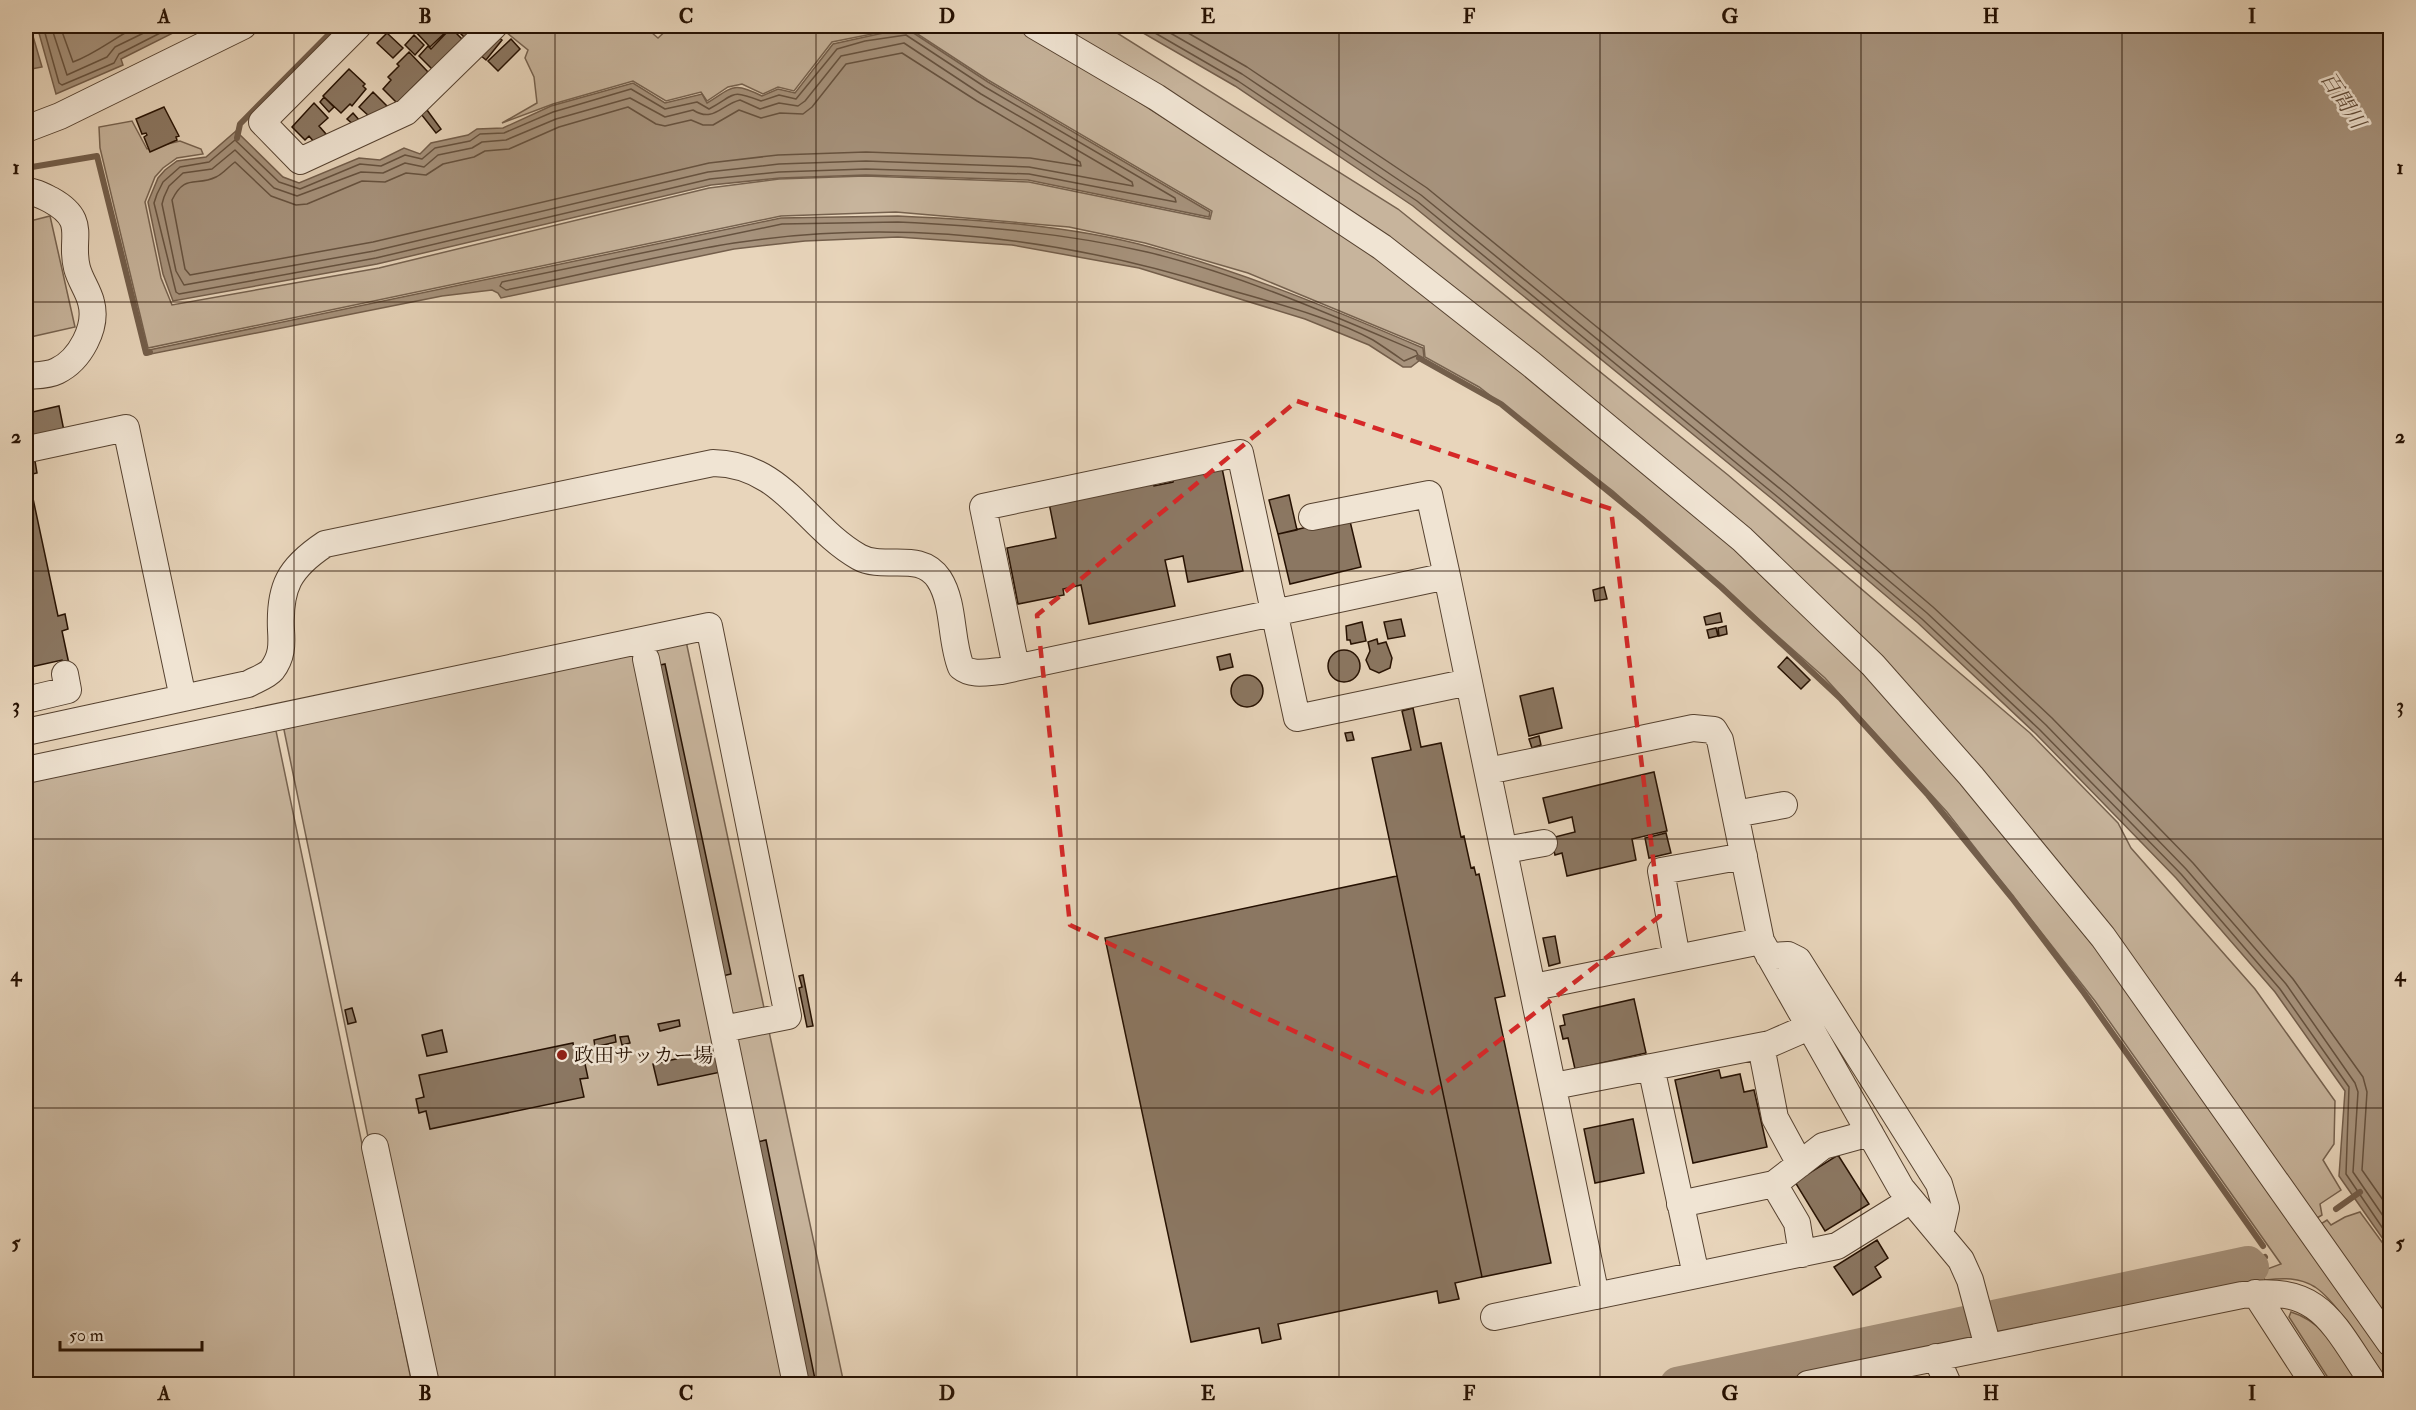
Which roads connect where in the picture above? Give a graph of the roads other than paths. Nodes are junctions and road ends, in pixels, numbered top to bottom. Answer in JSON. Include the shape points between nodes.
{"nodes":[{"id":1,"x":243,"y":26,"type":"edge"},
{"id":2,"x":358,"y":26,"type":"edge"},
{"id":3,"x":494,"y":26,"type":"edge"},
{"id":4,"x":1035,"y":26,"type":"edge"},
{"id":5,"x":26,"y":129,"type":"edge"},
{"id":6,"x":26,"y":192,"type":"edge"},
{"id":7,"x":26,"y":376,"type":"edge"},
{"id":8,"x":26,"y":446,"type":"edge"},
{"id":9,"x":1312,"y":518,"type":"dead end"},
{"id":10,"x":1447,"y":576,"type":"junction"},
{"id":11,"x":1274,"y":612,"type":"junction"},
{"id":12,"x":646,"y":659,"type":"dead end"},
{"id":13,"x":1016,"y":667,"type":"junction"},
{"id":14,"x":65,"y":674,"type":"dead end"},
{"id":15,"x":1469,"y":682,"type":"junction"},
{"id":16,"x":183,"y":698,"type":"junction"},
{"id":17,"x":26,"y":700,"type":"edge"},
{"id":18,"x":26,"y":732,"type":"edge"},
{"id":19,"x":26,"y":770,"type":"edge"},
{"id":20,"x":1488,"y":771,"type":"junction"},
{"id":21,"x":1784,"y":805,"type":"dead end"},
{"id":22,"x":1735,"y":814,"type":"junction"},
{"id":23,"x":1544,"y":843,"type":"dead end"},
{"id":24,"x":1505,"y":850,"type":"junction"},
{"id":25,"x":1744,"y":856,"type":"junction"},
{"id":26,"x":1765,"y":948,"type":"junction"},
{"id":27,"x":1677,"y":958,"type":"junction"},
{"id":28,"x":1534,"y":987,"type":"junction"},
{"id":29,"x":1809,"y":1027,"type":"junction"},
{"id":30,"x":723,"y":1029,"type":"junction"},
{"id":31,"x":1761,"y":1046,"type":"junction"},
{"id":32,"x":1651,"y":1067,"type":"junction"},
{"id":33,"x":1554,"y":1086,"type":"junction"},
{"id":34,"x":1870,"y":1133,"type":"junction"},
{"id":35,"x":375,"y":1147,"type":"dead end"},
{"id":36,"x":1800,"y":1164,"type":"junction"},
{"id":37,"x":1774,"y":1184,"type":"junction"},
{"id":38,"x":1911,"y":1200,"type":"junction"},
{"id":39,"x":1680,"y":1204,"type":"junction"},
{"id":40,"x":1940,"y":1234,"type":"junction"},
{"id":41,"x":1802,"y":1254,"type":"junction"},
{"id":42,"x":1696,"y":1275,"type":"junction"},
{"id":43,"x":2255,"y":1293,"type":"junction"},
{"id":44,"x":1596,"y":1296,"type":"junction"},
{"id":45,"x":1494,"y":1317,"type":"dead end"},
{"id":46,"x":1984,"y":1330,"type":"junction"},
{"id":47,"x":2391,"y":1343,"type":"edge"},
{"id":48,"x":1936,"y":1357,"type":"junction"},
{"id":49,"x":426,"y":1384,"type":"edge"},
{"id":50,"x":796,"y":1384,"type":"edge"},
{"id":51,"x":1808,"y":1384,"type":"edge"},
{"id":52,"x":1948,"y":1384,"type":"edge"},
{"id":53,"x":2314,"y":1384,"type":"edge"},
{"id":54,"x":2374,"y":1384,"type":"edge"}],
"edges":[{"from":1,"to":5,"type":"street"},
{"from":2,"to":3,"type":"street","via":[[262,122],[300,161],[406,112]]},
{"from":4,"to":47,"type":"street","via":[[1156,97],[1382,247],[1742,539],[1874,665],[2103,937]]},
{"from":6,"to":7,"type":"street","via":[[62,206],[71,215],[64,225],[77,249],[76,262],[92,302],[88,335],[70,363],[57,372]]},
{"from":8,"to":16,"type":"street","via":[[33,448],[126,428]]},
{"from":9,"to":10,"type":"street","via":[[1429,494]]},
{"from":10,"to":11,"type":"street"},
{"from":10,"to":15,"type":"street"},
{"from":11,"to":13,"type":"street"},
{"from":11,"to":13,"type":"street","via":[[1240,453],[983,507]]},
{"from":11,"to":15,"type":"street","via":[[1297,718]]},
{"from":12,"to":30,"type":"street"},
{"from":13,"to":16,"type":"street","via":[[976,673],[961,667],[945,591],[938,577],[925,567],[909,561],[877,563],[862,559],[770,480],[732,464],[713,463],[325,544],[305,557],[287,578],[282,598],[282,652],[271,672],[248,684]]},
{"from":14,"to":17,"type":"street","via":[[68,690]]},
{"from":15,"to":20,"type":"street"},
{"from":16,"to":18,"type":"street"},
{"from":19,"to":30,"type":"street","via":[[709,626],[788,1016]]},
{"from":20,"to":22,"type":"street","via":[[1704,728],[1714,730],[1720,740]]},
{"from":20,"to":24,"type":"street"},
{"from":21,"to":22,"type":"street"},
{"from":22,"to":25,"type":"street"},
{"from":23,"to":24,"type":"street"},
{"from":24,"to":28,"type":"street"},
{"from":25,"to":26,"type":"street"},
{"from":25,"to":27,"type":"street","via":[[1661,871]]},
{"from":26,"to":27,"type":"street"},
{"from":26,"to":29,"type":"street"},
{"from":26,"to":40,"type":"street","via":[[1798,960],[1939,1184],[1946,1208]]},
{"from":27,"to":28,"type":"street"},
{"from":28,"to":33,"type":"street"},
{"from":29,"to":31,"type":"street"},
{"from":29,"to":34,"type":"street"},
{"from":30,"to":50,"type":"street"},
{"from":31,"to":32,"type":"street"},
{"from":31,"to":36,"type":"street","via":[[1775,1118]]},
{"from":32,"to":33,"type":"street"},
{"from":32,"to":39,"type":"street"},
{"from":33,"to":44,"type":"street"},
{"from":34,"to":36,"type":"street","via":[[1823,1146]]},
{"from":34,"to":38,"type":"street"},
{"from":35,"to":49,"type":"street"},
{"from":36,"to":37,"type":"street"},
{"from":37,"to":39,"type":"street"},
{"from":37,"to":41,"type":"street","via":[[1797,1222]]},
{"from":38,"to":40,"type":"street"},
{"from":38,"to":41,"type":"street","via":[[1837,1246]]},
{"from":39,"to":42,"type":"street"},
{"from":40,"to":46,"type":"street","via":[[1961,1260]]},
{"from":41,"to":42,"type":"street"},
{"from":42,"to":44,"type":"street"},
{"from":43,"to":46,"type":"street"},
{"from":43,"to":53,"type":"street"},
{"from":43,"to":54,"type":"street","via":[[2293,1295],[2310,1301],[2324,1313]]},
{"from":44,"to":45,"type":"street"},
{"from":46,"to":48,"type":"street"},
{"from":48,"to":51,"type":"street"},
{"from":48,"to":52,"type":"street"}]}
